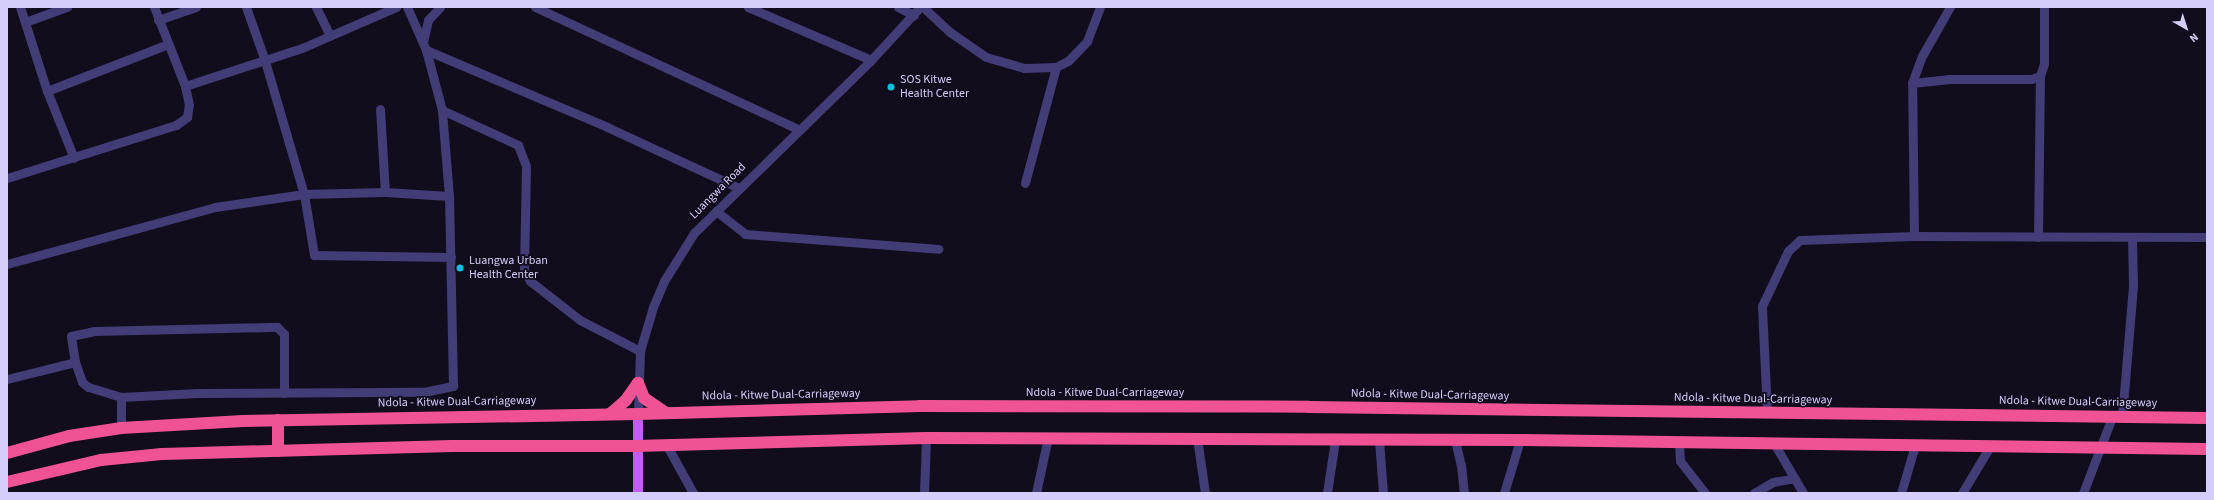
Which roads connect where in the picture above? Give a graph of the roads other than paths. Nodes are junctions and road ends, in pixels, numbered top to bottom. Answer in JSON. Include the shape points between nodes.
{"nodes":[{"id":1,"x":20,"y":7,"type":"edge"},
{"id":2,"x":67,"y":7,"type":"edge"},
{"id":3,"x":154,"y":7,"type":"edge"},
{"id":4,"x":196,"y":7,"type":"edge"},
{"id":5,"x":246,"y":7,"type":"edge"},
{"id":6,"x":316,"y":7,"type":"edge"},
{"id":7,"x":396,"y":7,"type":"edge"},
{"id":8,"x":407,"y":7,"type":"edge"},
{"id":9,"x":440,"y":7,"type":"edge"},
{"id":10,"x":748,"y":7,"type":"edge"},
{"id":11,"x":898,"y":7,"type":"edge"},
{"id":12,"x":921,"y":7,"type":"edge"},
{"id":13,"x":1100,"y":7,"type":"edge"},
{"id":14,"x":1950,"y":7,"type":"edge"},
{"id":15,"x":2044,"y":7,"type":"edge"},
{"id":16,"x":541,"y":8,"type":"edge"},
{"id":17,"x":914,"y":15,"type":"junction"},
{"id":18,"x":158,"y":20,"type":"junction"},
{"id":19,"x":25,"y":22,"type":"junction"},
{"id":20,"x":330,"y":36,"type":"junction"},
{"id":21,"x":168,"y":44,"type":"junction"},
{"id":22,"x":425,"y":46,"type":"junction"},
{"id":23,"x":871,"y":60,"type":"junction"},
{"id":24,"x":265,"y":61,"type":"junction"},
{"id":25,"x":1056,"y":67,"type":"junction"},
{"id":26,"x":2040,"y":76,"type":"junction"},
{"id":27,"x":1912,"y":83,"type":"junction"},
{"id":28,"x":185,"y":86,"type":"junction"},
{"id":29,"x":47,"y":91,"type":"junction"},
{"id":30,"x":380,"y":109,"type":"dead end"},
{"id":31,"x":442,"y":110,"type":"junction"},
{"id":32,"x":798,"y":129,"type":"junction"},
{"id":33,"x":74,"y":158,"type":"junction"},
{"id":34,"x":7,"y":178,"type":"edge"},
{"id":35,"x":1025,"y":183,"type":"dead end"},
{"id":36,"x":739,"y":188,"type":"junction"},
{"id":37,"x":385,"y":192,"type":"junction"},
{"id":38,"x":304,"y":194,"type":"junction"},
{"id":39,"x":449,"y":196,"type":"junction"},
{"id":40,"x":716,"y":211,"type":"junction"},
{"id":41,"x":1914,"y":236,"type":"junction"},
{"id":42,"x":2038,"y":237,"type":"junction"},
{"id":43,"x":2207,"y":237,"type":"edge"},
{"id":44,"x":2132,"y":238,"type":"junction"},
{"id":45,"x":938,"y":249,"type":"dead end"},
{"id":46,"x":451,"y":257,"type":"junction"},
{"id":47,"x":7,"y":264,"type":"edge"},
{"id":48,"x":640,"y":351,"type":"junction"},
{"id":49,"x":75,"y":362,"type":"junction"},
{"id":50,"x":7,"y":379,"type":"edge"},
{"id":51,"x":638,"y":383,"type":"junction"},
{"id":52,"x":284,"y":393,"type":"junction"},
{"id":53,"x":121,"y":397,"type":"junction"},
{"id":54,"x":665,"y":412,"type":"junction"},
{"id":55,"x":1767,"y":413,"type":"junction"},
{"id":56,"x":610,"y":414,"type":"junction"},
{"id":57,"x":638,"y":414,"type":"junction"},
{"id":58,"x":2117,"y":417,"type":"junction"},
{"id":59,"x":2207,"y":418,"type":"edge"},
{"id":60,"x":278,"y":420,"type":"junction"},
{"id":61,"x":121,"y":428,"type":"junction"},
{"id":62,"x":1048,"y":437,"type":"junction"},
{"id":63,"x":926,"y":438,"type":"junction"},
{"id":64,"x":1197,"y":438,"type":"junction"},
{"id":65,"x":1335,"y":440,"type":"junction"},
{"id":66,"x":1379,"y":440,"type":"junction"},
{"id":67,"x":1455,"y":440,"type":"junction"},
{"id":68,"x":1520,"y":440,"type":"junction"},
{"id":69,"x":1679,"y":443,"type":"junction"},
{"id":70,"x":666,"y":444,"type":"junction"},
{"id":71,"x":1775,"y":445,"type":"junction"},
{"id":72,"x":1915,"y":445,"type":"junction"},
{"id":73,"x":636,"y":446,"type":"junction"},
{"id":74,"x":1989,"y":448,"type":"junction"},
{"id":75,"x":2102,"y":449,"type":"junction"},
{"id":76,"x":2207,"y":449,"type":"edge"},
{"id":77,"x":278,"y":451,"type":"junction"},
{"id":78,"x":7,"y":453,"type":"edge"},
{"id":79,"x":1795,"y":478,"type":"junction"},
{"id":80,"x":7,"y":482,"type":"edge"},
{"id":81,"x":638,"y":493,"type":"edge"},
{"id":82,"x":693,"y":493,"type":"edge"},
{"id":83,"x":924,"y":493,"type":"edge"},
{"id":84,"x":1036,"y":493,"type":"edge"},
{"id":85,"x":1205,"y":493,"type":"edge"},
{"id":86,"x":1327,"y":493,"type":"edge"},
{"id":87,"x":1384,"y":493,"type":"edge"},
{"id":88,"x":1464,"y":493,"type":"edge"},
{"id":89,"x":1504,"y":493,"type":"edge"},
{"id":90,"x":1705,"y":493,"type":"edge"},
{"id":91,"x":1754,"y":493,"type":"edge"},
{"id":92,"x":1803,"y":493,"type":"edge"},
{"id":93,"x":1901,"y":493,"type":"edge"},
{"id":94,"x":1962,"y":493,"type":"edge"},
{"id":95,"x":2083,"y":493,"type":"edge"}],
"edges":[{"from":1,"to":19,"type":"street"},
{"from":2,"to":19,"type":"street"},
{"from":3,"to":18,"type":"street"},
{"from":4,"to":18,"type":"street"},
{"from":5,"to":24,"type":"street"},
{"from":6,"to":20,"type":"street"},
{"from":7,"to":20,"type":"street"},
{"from":8,"to":22,"type":"street"},
{"from":9,"to":22,"type":"street","via":[[428,20]]},
{"from":10,"to":23,"type":"street"},
{"from":11,"to":17,"type":"street"},
{"from":12,"to":17,"type":"street","name":"Luangwa Road"},
{"from":12,"to":25,"type":"street","via":[[950,32],[986,57],[1024,68]]},
{"from":13,"to":25,"type":"street","via":[[1087,41],[1068,61]]},
{"from":14,"to":27,"type":"street","via":[[1922,56]]},
{"from":15,"to":26,"type":"street","via":[[2044,64]]},
{"from":16,"to":32,"type":"street","via":[[559,20]]},
{"from":17,"to":23,"type":"street","name":"Luangwa Road"},
{"from":18,"to":21,"type":"street"},
{"from":19,"to":29,"type":"street"},
{"from":20,"to":24,"type":"street"},
{"from":21,"to":28,"type":"street"},
{"from":21,"to":29,"type":"street"},
{"from":22,"to":31,"type":"street"},
{"from":22,"to":36,"type":"street"},
{"from":23,"to":32,"type":"street","name":"Luangwa Road"},
{"from":24,"to":28,"type":"street"},
{"from":24,"to":38,"type":"street"},
{"from":25,"to":35,"type":"street"},
{"from":26,"to":27,"type":"street","via":[[2031,79],[1948,79]]},
{"from":26,"to":42,"type":"street"},
{"from":27,"to":41,"type":"street"},
{"from":28,"to":33,"type":"street","via":[[189,105],[187,117],[176,125]]},
{"from":29,"to":33,"type":"street"},
{"from":30,"to":37,"type":"street"},
{"from":31,"to":39,"type":"street"},
{"from":31,"to":48,"type":"street","via":[[518,145],[526,166],[524,270],[530,281],[580,320]]},
{"from":32,"to":36,"type":"street","name":"Luangwa Road"},
{"from":33,"to":34,"type":"street"},
{"from":36,"to":40,"type":"street","name":"Luangwa Road"},
{"from":37,"to":38,"type":"street"},
{"from":37,"to":39,"type":"street"},
{"from":38,"to":46,"type":"street","via":[[314,255]]},
{"from":38,"to":47,"type":"street","via":[[206,210]]},
{"from":39,"to":46,"type":"street"},
{"from":40,"to":45,"type":"street","via":[[745,234]]},
{"from":40,"to":48,"type":"street","name":"Luangwa Road","via":[[694,233],[658,293]]},
{"from":41,"to":42,"type":"street"},
{"from":41,"to":55,"type":"street","via":[[1800,240],[1788,251],[1762,306]]},
{"from":42,"to":44,"type":"street"},
{"from":43,"to":44,"type":"street"},
{"from":44,"to":58,"type":"street","via":[[2133,286]]},
{"from":46,"to":52,"type":"street","via":[[453,386],[424,392]]},
{"from":48,"to":51,"type":"street","name":"Luangwa Road"},
{"from":49,"to":50,"type":"street"},
{"from":49,"to":52,"type":"street","via":[[70,340],[74,334],[277,327],[284,334]]},
{"from":49,"to":53,"type":"street","via":[[85,385]]},
{"from":51,"to":54,"type":"highway","via":[[644,398]]},
{"from":51,"to":56,"type":"highway","via":[[626,400]]},
{"from":51,"to":57,"type":"street","name":"Luangwa Road"},
{"from":52,"to":53,"type":"street"},
{"from":53,"to":61,"type":"street"},
{"from":54,"to":55,"type":"highway","name":"Ndola - Kitwe Dual-Carriageway","via":[[928,406],[1310,407]]},
{"from":54,"to":57,"type":"highway","name":"Ndola - Kitwe Dual-Carriageway"},
{"from":55,"to":58,"type":"highway","name":"Ndola - Kitwe Dual-Carriageway"},
{"from":56,"to":57,"type":"highway","name":"Ndola - Kitwe Dual-Carriageway"},
{"from":56,"to":60,"type":"highway","name":"Ndola - Kitwe Dual-Carriageway"},
{"from":57,"to":73,"type":"main road","name":"Luangwa Road"},
{"from":58,"to":59,"type":"highway","name":"Ndola - Kitwe Dual-Carriageway"},
{"from":58,"to":75,"type":"street"},
{"from":60,"to":61,"type":"highway","name":"Ndola - Kitwe Dual-Carriageway"},
{"from":60,"to":77,"type":"highway"},
{"from":61,"to":78,"type":"highway","name":"Ndola - Kitwe Dual-Carriageway","via":[[69,436]]},
{"from":62,"to":63,"type":"highway"},
{"from":62,"to":64,"type":"highway"},
{"from":62,"to":84,"type":"street"},
{"from":63,"to":70,"type":"highway"},
{"from":63,"to":83,"type":"street"},
{"from":64,"to":65,"type":"highway"},
{"from":64,"to":85,"type":"street"},
{"from":65,"to":66,"type":"highway"},
{"from":65,"to":86,"type":"street"},
{"from":66,"to":67,"type":"highway"},
{"from":66,"to":87,"type":"street"},
{"from":67,"to":68,"type":"highway"},
{"from":67,"to":88,"type":"street","via":[[1462,469]]},
{"from":68,"to":69,"type":"highway"},
{"from":68,"to":89,"type":"street"},
{"from":69,"to":71,"type":"highway"},
{"from":69,"to":90,"type":"street","via":[[1680,461]]},
{"from":70,"to":73,"type":"highway"},
{"from":70,"to":82,"type":"street"},
{"from":71,"to":72,"type":"highway"},
{"from":71,"to":79,"type":"street"},
{"from":72,"to":74,"type":"highway"},
{"from":72,"to":93,"type":"street"},
{"from":73,"to":77,"type":"highway","via":[[452,446]]},
{"from":73,"to":81,"type":"main road","name":"Luangwa Road"},
{"from":74,"to":75,"type":"highway"},
{"from":74,"to":94,"type":"street"},
{"from":75,"to":76,"type":"highway"},
{"from":75,"to":95,"type":"street"},
{"from":77,"to":80,"type":"highway","via":[[162,454],[101,460]]},
{"from":79,"to":91,"type":"street","via":[[1773,482]]},
{"from":79,"to":92,"type":"street"}]}
